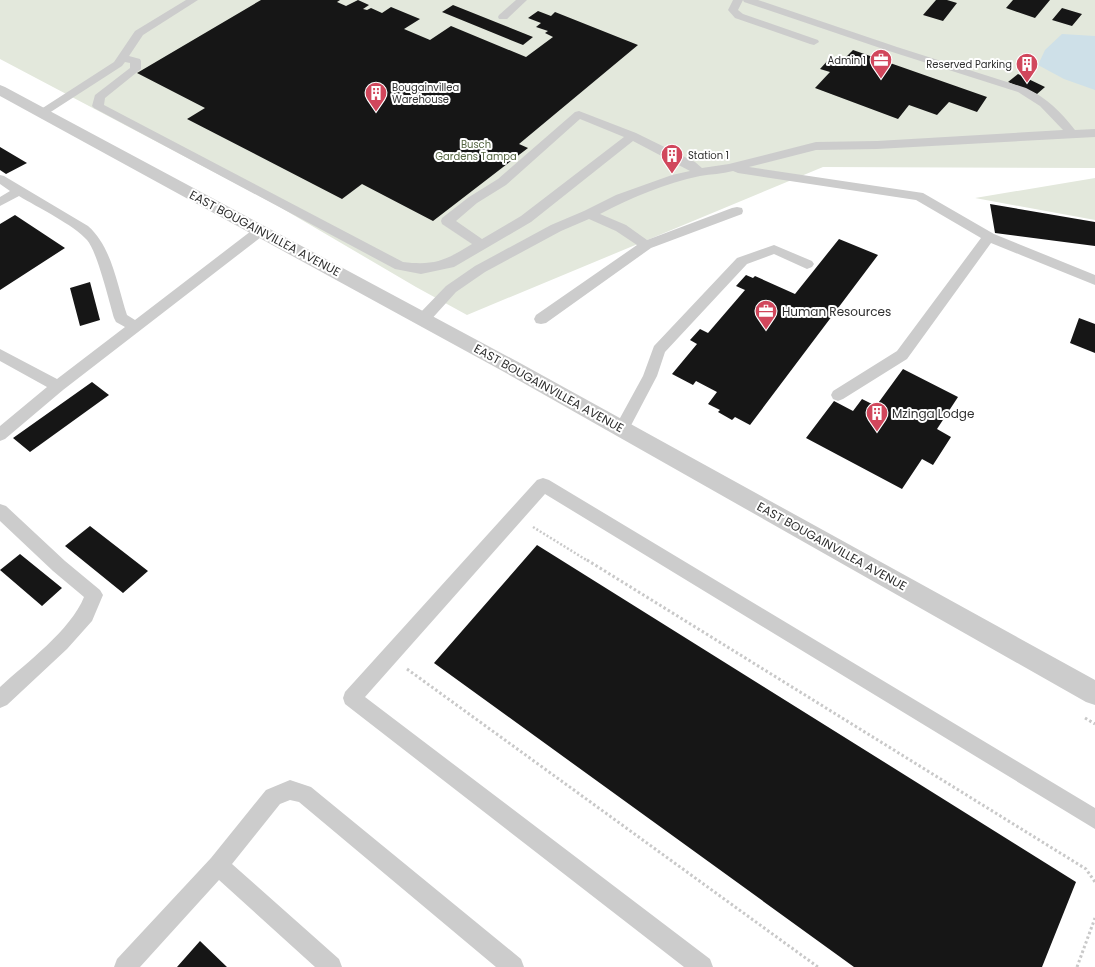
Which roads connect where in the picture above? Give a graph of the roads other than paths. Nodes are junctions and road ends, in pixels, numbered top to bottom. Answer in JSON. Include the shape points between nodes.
{"nodes":[{"id":1,"x":193,"y":0,"type":"edge"},
{"id":2,"x":522,"y":0,"type":"edge"},
{"id":3,"x":738,"y":0,"type":"edge"},
{"id":4,"x":748,"y":0,"type":"edge"},
{"id":5,"x":503,"y":17,"type":"dead end"},
{"id":6,"x":814,"y":42,"type":"dead end"},
{"id":7,"x":122,"y":58,"type":"junction"},
{"id":8,"x":0,"y":90,"type":"edge"},
{"id":9,"x":42,"y":113,"type":"junction"},
{"id":10,"x":1095,"y":133,"type":"edge"},
{"id":11,"x":1071,"y":134,"type":"junction"},
{"id":12,"x":632,"y":136,"type":"junction"},
{"id":13,"x":729,"y":168,"type":"junction"},
{"id":14,"x":700,"y":172,"type":"junction"},
{"id":15,"x":0,"y":179,"type":"edge"},
{"id":16,"x":19,"y":191,"type":"junction"},
{"id":17,"x":0,"y":202,"type":"edge"},
{"id":18,"x":737,"y":211,"type":"dead end"},
{"id":19,"x":589,"y":214,"type":"junction"},
{"id":20,"x":260,"y":230,"type":"junction"},
{"id":21,"x":989,"y":236,"type":"junction"},
{"id":22,"x":481,"y":244,"type":"junction"},
{"id":23,"x":646,"y":245,"type":"junction"},
{"id":24,"x":807,"y":264,"type":"dead end"},
{"id":25,"x":1095,"y":280,"type":"edge"},
{"id":26,"x":423,"y":319,"type":"junction"},
{"id":27,"x":541,"y":319,"type":"dead end"},
{"id":28,"x":136,"y":327,"type":"junction"},
{"id":29,"x":0,"y":354,"type":"edge"},
{"id":30,"x":58,"y":386,"type":"junction"},
{"id":31,"x":838,"y":395,"type":"dead end"},
{"id":32,"x":622,"y":429,"type":"junction"},
{"id":33,"x":0,"y":435,"type":"edge"},
{"id":34,"x":0,"y":511,"type":"edge"},
{"id":35,"x":1095,"y":693,"type":"edge"},
{"id":36,"x":0,"y":698,"type":"edge"},
{"id":37,"x":1095,"y":819,"type":"edge"},
{"id":38,"x":218,"y":865,"type":"junction"},
{"id":39,"x":125,"y":967,"type":"edge"},
{"id":40,"x":331,"y":967,"type":"edge"},
{"id":41,"x":513,"y":967,"type":"edge"},
{"id":42,"x":702,"y":967,"type":"edge"}],
"edges":[{"from":1,"to":7,"type":"lane","via":[[139,33]]},
{"from":2,"to":5,"type":"lane"},
{"from":3,"to":6,"type":"lane","via":[[733,10],[739,16]]},
{"from":4,"to":11,"type":"lane","via":[[1022,90],[1040,99]]},
{"from":7,"to":9,"type":"lane","via":[[118,64]]},
{"from":7,"to":22,"type":"lane","via":[[136,61],[135,69],[99,97],[98,106],[400,266],[421,269],[449,264]]},
{"from":8,"to":9,"type":"street","name":"EAST BOUGAINVILLEA AVENUE"},
{"from":9,"to":20,"type":"street","name":"EAST BOUGAINVILLEA AVENUE"},
{"from":10,"to":11,"type":"lane"},
{"from":11,"to":13,"type":"lane","via":[[816,146]]},
{"from":12,"to":14,"type":"lane"},
{"from":12,"to":22,"type":"lane","via":[[526,219]]},
{"from":12,"to":22,"type":"lane","via":[[579,114],[502,182],[473,200],[447,221]]},
{"from":13,"to":14,"type":"lane"},
{"from":13,"to":21,"type":"lane","via":[[919,196]]},
{"from":14,"to":19,"type":"lane","via":[[620,198]]},
{"from":15,"to":16,"type":"lane"},
{"from":16,"to":17,"type":"lane"},
{"from":16,"to":28,"type":"lane","via":[[83,229],[93,238],[121,318]]},
{"from":18,"to":23,"type":"lane"},
{"from":19,"to":23,"type":"lane","via":[[621,228]]},
{"from":19,"to":26,"type":"lane","via":[[556,228],[480,270],[451,289]]},
{"from":20,"to":26,"type":"street","name":"EAST BOUGAINVILLEA AVENUE"},
{"from":20,"to":28,"type":"lane"},
{"from":21,"to":25,"type":"lane"},
{"from":21,"to":31,"type":"lane","via":[[902,355]]},
{"from":23,"to":27,"type":"lane"},
{"from":24,"to":32,"type":"lane","via":[[774,249],[742,261],[659,350],[650,376]]},
{"from":26,"to":32,"type":"street","name":"EAST BOUGAINVILLEA AVENUE"},
{"from":28,"to":30,"type":"lane"},
{"from":29,"to":30,"type":"lane"},
{"from":30,"to":33,"type":"lane"},
{"from":32,"to":35,"type":"street","name":"EAST BOUGAINVILLEA AVENUE"},
{"from":34,"to":36,"type":"lane","via":[[59,566],[94,594],[86,615],[61,643]]},
{"from":37,"to":42,"type":"lane","via":[[543,485],[352,698]]},
{"from":38,"to":39,"type":"lane"},
{"from":38,"to":40,"type":"lane"},
{"from":38,"to":41,"type":"lane","via":[[273,797],[290,790],[304,794]]}]}
